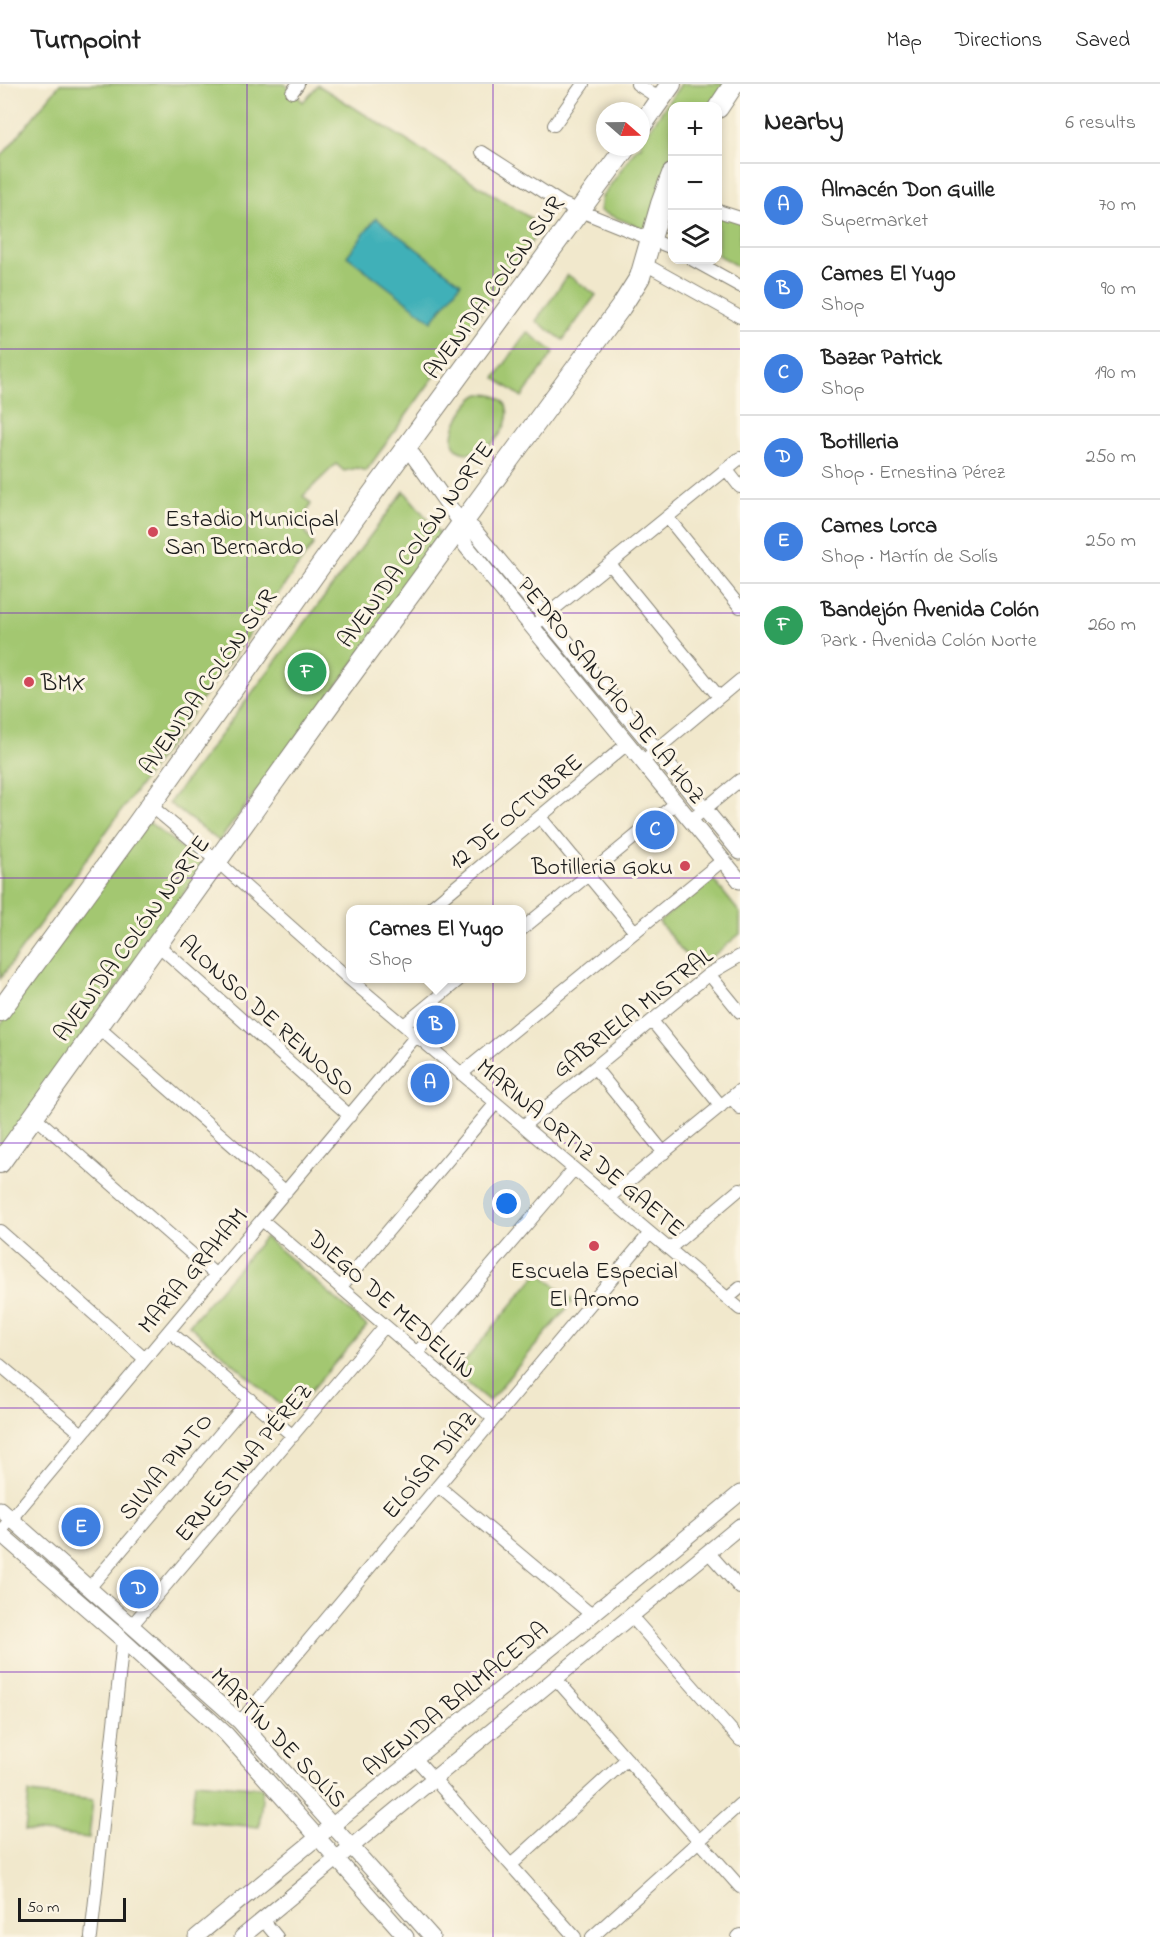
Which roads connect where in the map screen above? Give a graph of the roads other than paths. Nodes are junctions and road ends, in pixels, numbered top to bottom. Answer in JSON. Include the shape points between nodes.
{"nodes":[{"id":1,"x":583,"y":84,"type":"edge"},
{"id":2,"x":637,"y":84,"type":"edge"},
{"id":3,"x":734,"y":84,"type":"edge"},
{"id":4,"x":666,"y":92,"type":"edge"},
{"id":5,"x":721,"y":102,"type":"edge"},
{"id":6,"x":650,"y":114,"type":"edge"},
{"id":7,"x":554,"y":125,"type":"dead end"},
{"id":8,"x":482,"y":152,"type":"dead end"},
{"id":9,"x":619,"y":156,"type":"edge"},
{"id":10,"x":668,"y":185,"type":"edge"},
{"id":11,"x":579,"y":212,"type":"junction"},
{"id":12,"x":722,"y":213,"type":"edge"},
{"id":13,"x":740,"y":218,"type":"edge"},
{"id":14,"x":651,"y":239,"type":"junction"},
{"id":15,"x":668,"y":246,"type":"edge"},
{"id":16,"x":645,"y":264,"type":"junction"},
{"id":17,"x":700,"y":264,"type":"edge"},
{"id":18,"x":740,"y":286,"type":"edge"},
{"id":19,"x":740,"y":317,"type":"edge"},
{"id":20,"x":407,"y":447,"type":"junction"},
{"id":21,"x":740,"y":458,"type":"edge"},
{"id":22,"x":726,"y":470,"type":"junction"},
{"id":23,"x":740,"y":487,"type":"edge"},
{"id":24,"x":668,"y":517,"type":"junction"},
{"id":25,"x":461,"y":523,"type":"junction"},
{"id":26,"x":610,"y":564,"type":"junction"},
{"id":27,"x":740,"y":608,"type":"edge"},
{"id":28,"x":545,"y":616,"type":"junction"},
{"id":29,"x":531,"y":628,"type":"junction"},
{"id":30,"x":740,"y":680,"type":"edge"},
{"id":31,"x":719,"y":698,"type":"junction"},
{"id":32,"x":627,"y":744,"type":"junction"},
{"id":33,"x":656,"y":750,"type":"junction"},
{"id":34,"x":642,"y":762,"type":"junction"},
{"id":35,"x":740,"y":780,"type":"edge"},
{"id":36,"x":676,"y":803,"type":"junction"},
{"id":37,"x":150,"y":805,"type":"junction"},
{"id":38,"x":705,"y":809,"type":"junction"},
{"id":39,"x":540,"y":817,"type":"junction"},
{"id":40,"x":690,"y":821,"type":"junction"},
{"id":41,"x":740,"y":852,"type":"edge"},
{"id":42,"x":723,"y":860,"type":"junction"},
{"id":43,"x":218,"y":862,"type":"junction"},
{"id":44,"x":588,"y":875,"type":"junction"},
{"id":45,"x":740,"y":881,"type":"edge"},
{"id":46,"x":433,"y":905,"type":"edge"},
{"id":47,"x":526,"y":926,"type":"edge"},
{"id":48,"x":635,"y":932,"type":"junction"},
{"id":49,"x":158,"y":945,"type":"junction"},
{"id":50,"x":740,"y":956,"type":"edge"},
{"id":51,"x":346,"y":973,"type":"edge"},
{"id":52,"x":709,"y":974,"type":"junction"},
{"id":53,"x":357,"y":983,"type":"edge"},
{"id":54,"x":455,"y":983,"type":"edge"},
{"id":55,"x":0,"y":1011,"type":"edge"},
{"id":56,"x":740,"y":1012,"type":"edge"},
{"id":57,"x":652,"y":1021,"type":"junction"},
{"id":58,"x":404,"y":1025,"type":"junction"},
{"id":59,"x":98,"y":1027,"type":"junction"},
{"id":60,"x":416,"y":1036,"type":"junction"},
{"id":61,"x":595,"y":1068,"type":"junction"},
{"id":62,"x":461,"y":1074,"type":"junction"},
{"id":63,"x":736,"y":1093,"type":"edge"},
{"id":64,"x":496,"y":1103,"type":"junction"},
{"id":65,"x":721,"y":1106,"type":"junction"},
{"id":66,"x":740,"y":1108,"type":"edge"},
{"id":67,"x":34,"y":1116,"type":"junction"},
{"id":68,"x":350,"y":1116,"type":"junction"},
{"id":69,"x":523,"y":1126,"type":"junction"},
{"id":70,"x":664,"y":1153,"type":"junction"},
{"id":71,"x":0,"y":1163,"type":"edge"},
{"id":72,"x":574,"y":1169,"type":"junction"},
{"id":73,"x":740,"y":1189,"type":"edge"},
{"id":74,"x":286,"y":1192,"type":"junction"},
{"id":75,"x":608,"y":1198,"type":"junction"},
{"id":76,"x":262,"y":1220,"type":"junction"},
{"id":77,"x":0,"y":1230,"type":"edge"},
{"id":78,"x":650,"y":1233,"type":"junction"},
{"id":79,"x":669,"y":1249,"type":"junction"},
{"id":80,"x":216,"y":1275,"type":"junction"},
{"id":81,"x":340,"y":1288,"type":"junction"},
{"id":82,"x":740,"y":1288,"type":"edge"},
{"id":83,"x":728,"y":1299,"type":"junction"},
{"id":84,"x":740,"y":1309,"type":"edge"},
{"id":85,"x":385,"y":1326,"type":"junction"},
{"id":86,"x":169,"y":1331,"type":"junction"},
{"id":87,"x":417,"y":1353,"type":"junction"},
{"id":88,"x":145,"y":1359,"type":"junction"},
{"id":89,"x":0,"y":1365,"type":"edge"},
{"id":90,"x":250,"y":1399,"type":"junction"},
{"id":91,"x":494,"y":1419,"type":"junction"},
{"id":92,"x":82,"y":1434,"type":"junction"},
{"id":93,"x":293,"y":1436,"type":"junction"},
{"id":94,"x":438,"y":1486,"type":"junction"},
{"id":95,"x":740,"y":1493,"type":"edge"},
{"id":96,"x":5,"y":1514,"type":"edge"},
{"id":97,"x":740,"y":1526,"type":"edge"},
{"id":98,"x":0,"y":1532,"type":"edge"},
{"id":99,"x":708,"y":1552,"type":"junction"},
{"id":100,"x":90,"y":1587,"type":"junction"},
{"id":101,"x":740,"y":1588,"type":"edge"},
{"id":102,"x":593,"y":1616,"type":"junction"},
{"id":103,"x":631,"y":1616,"type":"junction"},
{"id":104,"x":132,"y":1625,"type":"junction"},
{"id":105,"x":123,"y":1640,"type":"junction"},
{"id":106,"x":555,"y":1678,"type":"junction"},
{"id":107,"x":240,"y":1722,"type":"junction"},
{"id":108,"x":740,"y":1740,"type":"edge"},
{"id":109,"x":416,"y":1759,"type":"junction"},
{"id":110,"x":627,"y":1759,"type":"junction"},
{"id":111,"x":434,"y":1778,"type":"junction"},
{"id":112,"x":740,"y":1804,"type":"edge"},
{"id":113,"x":331,"y":1825,"type":"junction"},
{"id":114,"x":318,"y":1836,"type":"junction"},
{"id":115,"x":699,"y":1841,"type":"junction"},
{"id":116,"x":351,"y":1847,"type":"junction"},
{"id":117,"x":337,"y":1859,"type":"junction"},
{"id":118,"x":511,"y":1865,"type":"junction"},
{"id":119,"x":740,"y":1887,"type":"edge"},
{"id":120,"x":262,"y":1920,"type":"junction"},
{"id":121,"x":91,"y":1937,"type":"edge"},
{"id":122,"x":196,"y":1937,"type":"edge"},
{"id":123,"x":242,"y":1937,"type":"edge"},
{"id":124,"x":278,"y":1937,"type":"edge"},
{"id":125,"x":406,"y":1937,"type":"edge"},
{"id":126,"x":432,"y":1937,"type":"edge"},
{"id":127,"x":575,"y":1937,"type":"edge"},
{"id":128,"x":592,"y":1937,"type":"edge"}],
"edges":[{"from":1,"to":7,"type":"street"},
{"from":2,"to":4,"type":"street"},
{"from":3,"to":5,"type":"main road"},
{"from":4,"to":6,"type":"main road"},
{"from":8,"to":11,"type":"street"},
{"from":9,"to":11,"type":"main road","name":"AVENIDA COLÓN SUR"},
{"from":10,"to":14,"type":"main road","name":"AVENIDA COLÓN NORTE"},
{"from":11,"to":14,"type":"street"},
{"from":11,"to":20,"type":"main road","name":"AVENIDA COLÓN SUR"},
{"from":12,"to":13,"type":"street"},
{"from":14,"to":15,"type":"street"},
{"from":14,"to":16,"type":"main road","name":"AVENIDA COLÓN NORTE"},
{"from":16,"to":19,"type":"street"},
{"from":16,"to":25,"type":"main road","name":"AVENIDA COLÓN NORTE","via":[[621,307]]},
{"from":17,"to":18,"type":"street"},
{"from":20,"to":25,"type":"street","name":"PEDRO SANCHO DE LA HOZ"},
{"from":20,"to":37,"type":"main road","name":"AVENIDA COLÓN SUR"},
{"from":21,"to":22,"type":"street"},
{"from":22,"to":23,"type":"street"},
{"from":22,"to":24,"type":"street"},
{"from":24,"to":26,"type":"street"},
{"from":24,"to":27,"type":"street"},
{"from":25,"to":28,"type":"street","name":"PEDRO SANCHO DE LA HOZ","via":[[473,529]]},
{"from":25,"to":29,"type":"street","name":"PEDRO SANCHO DE LA HOZ","via":[[466,546]]},
{"from":25,"to":43,"type":"main road","name":"AVENIDA COLÓN NORTE"},
{"from":26,"to":28,"type":"street"},
{"from":26,"to":31,"type":"street"},
{"from":28,"to":29,"type":"street"},
{"from":28,"to":33,"type":"street","name":"PEDRO SANCHO DE LA HOZ"},
{"from":29,"to":32,"type":"street","name":"PEDRO SANCHO DE LA HOZ"},
{"from":30,"to":31,"type":"street"},
{"from":31,"to":33,"type":"street"},
{"from":32,"to":34,"type":"street","name":"PEDRO SANCHO DE LA HOZ"},
{"from":32,"to":39,"type":"street","name":"12 DE OCTUBRE"},
{"from":33,"to":34,"type":"street"},
{"from":33,"to":38,"type":"street","name":"PEDRO SANCHO DE LA HOZ"},
{"from":34,"to":36,"type":"street","name":"PEDRO SANCHO DE LA HOZ"},
{"from":35,"to":38,"type":"street"},
{"from":36,"to":40,"type":"street","name":"PEDRO SANCHO DE LA HOZ"},
{"from":36,"to":44,"type":"street"},
{"from":37,"to":43,"type":"street","name":"MARINA ORTIZ DE GAETE"},
{"from":37,"to":55,"type":"main road","name":"AVENIDA COLÓN SUR"},
{"from":38,"to":40,"type":"street"},
{"from":38,"to":41,"type":"street","name":"PEDRO SANCHO DE LA HOZ"},
{"from":39,"to":44,"type":"street"},
{"from":39,"to":46,"type":"street","name":"12 DE OCTUBRE"},
{"from":40,"to":42,"type":"street","name":"PEDRO SANCHO DE LA HOZ"},
{"from":42,"to":45,"type":"street","name":"PEDRO SANCHO DE LA HOZ"},
{"from":42,"to":48,"type":"street"},
{"from":43,"to":49,"type":"main road","name":"AVENIDA COLÓN NORTE"},
{"from":43,"to":51,"type":"street","name":"MARINA ORTIZ DE GAETE"},
{"from":44,"to":47,"type":"street"},
{"from":44,"to":48,"type":"street"},
{"from":48,"to":62,"type":"street"},
{"from":49,"to":59,"type":"main road","name":"AVENIDA COLÓN NORTE"},
{"from":49,"to":68,"type":"street","name":"ALONSO DE REINOSO"},
{"from":50,"to":52,"type":"street","name":"GABRIELA MISTRAL"},
{"from":52,"to":56,"type":"street"},
{"from":52,"to":57,"type":"street","name":"GABRIELA MISTRAL"},
{"from":53,"to":58,"type":"street","name":"MARINA ORTIZ DE GAETE"},
{"from":54,"to":58,"type":"street"},
{"from":57,"to":61,"type":"street","name":"GABRIELA MISTRAL"},
{"from":57,"to":65,"type":"street"},
{"from":58,"to":60,"type":"street","name":"MARINA ORTIZ DE GAETE"},
{"from":59,"to":67,"type":"main road","name":"AVENIDA COLÓN NORTE"},
{"from":59,"to":74,"type":"street"},
{"from":60,"to":62,"type":"street","name":"MARINA ORTIZ DE GAETE"},
{"from":60,"to":68,"type":"street","name":"MARÍA GRAHAM"},
{"from":61,"to":69,"type":"street","name":"GABRIELA MISTRAL"},
{"from":61,"to":70,"type":"street"},
{"from":62,"to":64,"type":"street","name":"MARINA ORTIZ DE GAETE"},
{"from":63,"to":65,"type":"street"},
{"from":63,"to":66,"type":"street"},
{"from":64,"to":69,"type":"street","name":"MARINA ORTIZ DE GAETE"},
{"from":64,"to":81,"type":"street"},
{"from":65,"to":70,"type":"street"},
{"from":67,"to":71,"type":"main road","name":"AVENIDA COLÓN NORTE"},
{"from":67,"to":80,"type":"street"},
{"from":68,"to":74,"type":"street","name":"MARÍA GRAHAM"},
{"from":69,"to":72,"type":"street","name":"MARINA ORTIZ DE GAETE"},
{"from":70,"to":75,"type":"street"},
{"from":72,"to":75,"type":"street","name":"MARINA ORTIZ DE GAETE"},
{"from":72,"to":87,"type":"street"},
{"from":73,"to":79,"type":"street"},
{"from":74,"to":76,"type":"street","name":"MARÍA GRAHAM"},
{"from":75,"to":78,"type":"street","name":"MARINA ORTIZ DE GAETE"},
{"from":76,"to":80,"type":"street","name":"MARÍA GRAHAM"},
{"from":76,"to":81,"type":"street","name":"DIEGO DE MEDELLÍN"},
{"from":77,"to":88,"type":"street"},
{"from":78,"to":79,"type":"street","name":"MARINA ORTIZ DE GAETE"},
{"from":78,"to":91,"type":"street","name":"ELOÍSA DÍAZ"},
{"from":79,"to":83,"type":"street","name":"MARINA ORTIZ DE GAETE"},
{"from":80,"to":86,"type":"street","name":"MARÍA GRAHAM"},
{"from":81,"to":85,"type":"street","name":"DIEGO DE MEDELLÍN"},
{"from":82,"to":83,"type":"street"},
{"from":83,"to":84,"type":"street","name":"MARINA ORTIZ DE GAETE"},
{"from":85,"to":87,"type":"street","name":"DIEGO DE MEDELLÍN"},
{"from":85,"to":93,"type":"street","name":"ERNESTINA PÉREZ"},
{"from":86,"to":88,"type":"street","name":"MARÍA GRAHAM"},
{"from":86,"to":90,"type":"street"},
{"from":87,"to":91,"type":"street","name":"DIEGO DE MEDELLÍN"},
{"from":88,"to":92,"type":"street","name":"MARÍA GRAHAM"},
{"from":89,"to":92,"type":"street"},
{"from":90,"to":93,"type":"street"},
{"from":90,"to":100,"type":"street","name":"SILVIA PINTO"},
{"from":91,"to":94,"type":"street","name":"ELOÍSA DÍAZ"},
{"from":92,"to":96,"type":"street","name":"MARÍA GRAHAM"},
{"from":93,"to":104,"type":"street","name":"ERNESTINA PÉREZ"},
{"from":94,"to":102,"type":"street"},
{"from":94,"to":107,"type":"street","name":"ELOÍSA DÍAZ"},
{"from":95,"to":102,"type":"street","name":"AVENIDA BALMACEDA"},
{"from":96,"to":98,"type":"street","name":"MARÍA GRAHAM"},
{"from":96,"to":100,"type":"street","name":"MARTÍN DE SOLÍS"},
{"from":97,"to":99,"type":"street","name":"AVENIDA BALMACEDA"},
{"from":98,"to":105,"type":"street","name":"MARTÍN DE SOLÍS"},
{"from":99,"to":101,"type":"street"},
{"from":99,"to":103,"type":"street","name":"AVENIDA BALMACEDA"},
{"from":100,"to":104,"type":"street","name":"MARTÍN DE SOLÍS"},
{"from":102,"to":109,"type":"street","name":"AVENIDA BALMACEDA"},
{"from":103,"to":106,"type":"street","name":"AVENIDA BALMACEDA"},
{"from":103,"to":108,"type":"street"},
{"from":104,"to":107,"type":"street","name":"MARTÍN DE SOLÍS"},
{"from":105,"to":114,"type":"street","name":"MARTÍN DE SOLÍS","via":[[226,1734]]},
{"from":105,"to":121,"type":"street"},
{"from":106,"to":110,"type":"street"},
{"from":106,"to":111,"type":"street","name":"AVENIDA BALMACEDA"},
{"from":107,"to":113,"type":"street","name":"MARTÍN DE SOLÍS"},
{"from":109,"to":111,"type":"street"},
{"from":109,"to":113,"type":"street","name":"AVENIDA BALMACEDA"},
{"from":110,"to":115,"type":"street"},
{"from":110,"to":118,"type":"street"},
{"from":111,"to":116,"type":"street","name":"AVENIDA BALMACEDA"},
{"from":111,"to":118,"type":"street"},
{"from":112,"to":115,"type":"street"},
{"from":113,"to":114,"type":"street","name":"AVENIDA BALMACEDA"},
{"from":113,"to":116,"type":"street","name":"MARTÍN DE SOLÍS"},
{"from":114,"to":117,"type":"street","name":"MARTÍN DE SOLÍS"},
{"from":114,"to":122,"type":"street","name":"AVENIDA BALMACEDA"},
{"from":115,"to":119,"type":"street"},
{"from":115,"to":128,"type":"street"},
{"from":116,"to":117,"type":"street","name":"AVENIDA BALMACEDA"},
{"from":116,"to":126,"type":"street","name":"MARTÍN DE SOLÍS"},
{"from":117,"to":120,"type":"street","name":"AVENIDA BALMACEDA"},
{"from":117,"to":125,"type":"street","name":"MARTÍN DE SOLÍS"},
{"from":118,"to":127,"type":"street"},
{"from":120,"to":123,"type":"street","name":"AVENIDA BALMACEDA"},
{"from":120,"to":124,"type":"street"}]}
